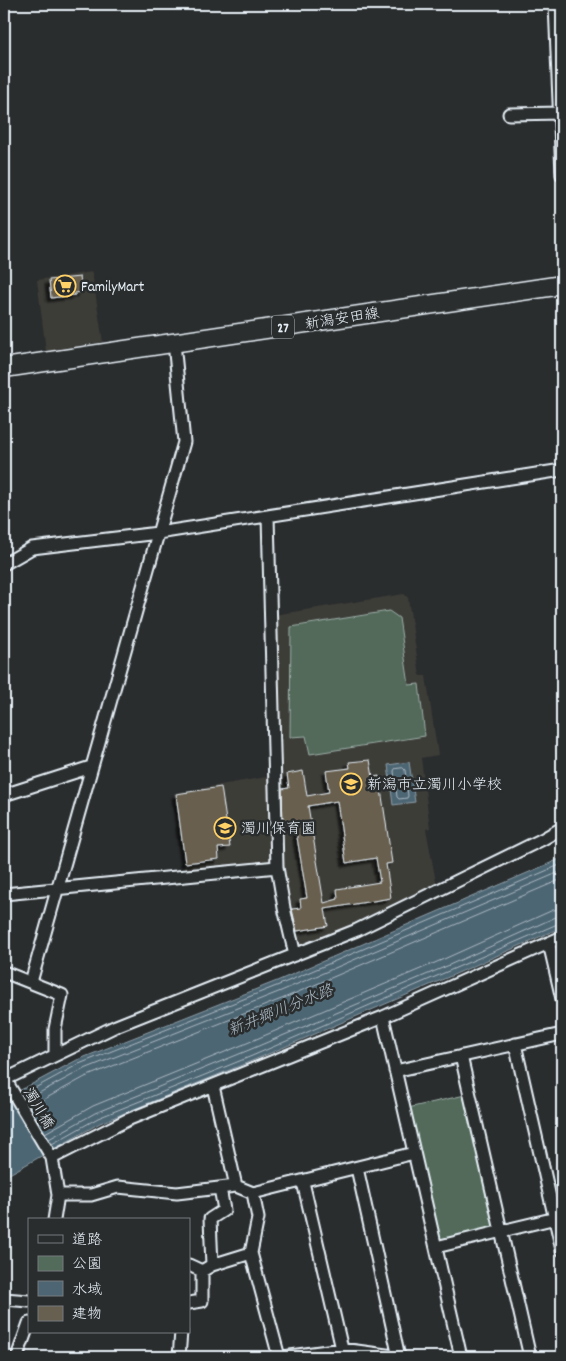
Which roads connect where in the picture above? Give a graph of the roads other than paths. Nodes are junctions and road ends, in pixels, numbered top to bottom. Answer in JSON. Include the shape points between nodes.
{"nodes":[{"id":1,"x":555,"y":4,"type":"edge"},
{"id":2,"x":509,"y":114,"type":"dead end"},
{"id":3,"x":561,"y":114,"type":"edge"},
{"id":4,"x":562,"y":175,"type":"edge"},
{"id":5,"x":562,"y":285,"type":"edge"},
{"id":6,"x":174,"y":343,"type":"junction"},
{"id":7,"x":4,"y":368,"type":"edge"},
{"id":8,"x":562,"y":470,"type":"edge"},
{"id":9,"x":268,"y":516,"type":"junction"},
{"id":10,"x":158,"y":533,"type":"junction"},
{"id":11,"x":4,"y":564,"type":"edge"},
{"id":12,"x":91,"y":767,"type":"junction"},
{"id":13,"x":4,"y":795,"type":"edge"},
{"id":14,"x":562,"y":828,"type":"edge"},
{"id":15,"x":277,"y":867,"type":"junction"},
{"id":16,"x":56,"y":888,"type":"junction"},
{"id":17,"x":4,"y":894,"type":"edge"},
{"id":18,"x":562,"y":937,"type":"edge"},
{"id":19,"x":549,"y":943,"type":"junction"},
{"id":20,"x":295,"y":955,"type":"junction"},
{"id":21,"x":4,"y":972,"type":"edge"},
{"id":22,"x":31,"y":982,"type":"junction"},
{"id":23,"x":562,"y":999,"type":"edge"},
{"id":24,"x":382,"y":1017,"type":"junction"},
{"id":25,"x":562,"y":1034,"type":"edge"},
{"id":26,"x":515,"y":1044,"type":"junction"},
{"id":27,"x":55,"y":1054,"type":"junction"},
{"id":28,"x":461,"y":1056,"type":"junction"},
{"id":29,"x":395,"y":1071,"type":"junction"},
{"id":30,"x":4,"y":1080,"type":"edge"},
{"id":31,"x":213,"y":1086,"type":"junction"},
{"id":32,"x":414,"y":1153,"type":"junction"},
{"id":33,"x":50,"y":1155,"type":"junction"},
{"id":34,"x":356,"y":1168,"type":"junction"},
{"id":35,"x":303,"y":1182,"type":"junction"},
{"id":36,"x":236,"y":1186,"type":"junction"},
{"id":37,"x":220,"y":1188,"type":"junction"},
{"id":38,"x":253,"y":1193,"type":"junction"},
{"id":39,"x":58,"y":1195,"type":"junction"},
{"id":40,"x":54,"y":1218,"type":"edge"},
{"id":41,"x":559,"y":1218,"type":"edge"},
{"id":42,"x":500,"y":1232,"type":"junction"},
{"id":43,"x":436,"y":1247,"type":"junction"},
{"id":44,"x":562,"y":1250,"type":"edge"},
{"id":45,"x":251,"y":1253,"type":"junction"},
{"id":46,"x":190,"y":1265,"type":"edge"},
{"id":47,"x":207,"y":1268,"type":"junction"},
{"id":48,"x":4,"y":1299,"type":"edge"},
{"id":49,"x":28,"y":1301,"type":"edge"},
{"id":50,"x":190,"y":1303,"type":"edge"},
{"id":51,"x":28,"y":1326,"type":"edge"},
{"id":52,"x":181,"y":1334,"type":"edge"},
{"id":53,"x":342,"y":1349,"type":"junction"},
{"id":54,"x":17,"y":1357,"type":"edge"},
{"id":55,"x":179,"y":1357,"type":"edge"},
{"id":56,"x":279,"y":1357,"type":"edge"},
{"id":57,"x":283,"y":1357,"type":"edge"},
{"id":58,"x":400,"y":1357,"type":"edge"},
{"id":59,"x":461,"y":1357,"type":"edge"},
{"id":60,"x":530,"y":1357,"type":"edge"}],
"edges":[{"from":1,"to":3,"type":"street"},
{"from":2,"to":3,"type":"street"},
{"from":3,"to":4,"type":"street"},
{"from":5,"to":6,"type":"main road","name":"新潟安田線","number":"27"},
{"from":6,"to":7,"type":"main road","name":"新潟安田線","number":"27"},
{"from":6,"to":10,"type":"street","via":[[184,442]]},
{"from":8,"to":9,"type":"street"},
{"from":9,"to":10,"type":"street"},
{"from":9,"to":15,"type":"street"},
{"from":10,"to":11,"type":"street","via":[[32,548]]},
{"from":10,"to":12,"type":"street"},
{"from":12,"to":13,"type":"street"},
{"from":12,"to":16,"type":"street"},
{"from":14,"to":20,"type":"street","via":[[357,930]]},
{"from":15,"to":16,"type":"street"},
{"from":15,"to":20,"type":"street"},
{"from":16,"to":17,"type":"street"},
{"from":16,"to":22,"type":"street"},
{"from":18,"to":19,"type":"street"},
{"from":19,"to":23,"type":"street"},
{"from":19,"to":24,"type":"street"},
{"from":20,"to":27,"type":"street","via":[[116,1026]]},
{"from":21,"to":22,"type":"street"},
{"from":22,"to":27,"type":"street","via":[[62,994],[55,1030]]},
{"from":24,"to":29,"type":"street"},
{"from":24,"to":31,"type":"street"},
{"from":25,"to":26,"type":"street"},
{"from":26,"to":28,"type":"street"},
{"from":26,"to":41,"type":"street"},
{"from":27,"to":30,"type":"street"},
{"from":28,"to":29,"type":"street"},
{"from":28,"to":42,"type":"street"},
{"from":29,"to":32,"type":"street"},
{"from":30,"to":33,"type":"street","name":"濁川橋"},
{"from":31,"to":33,"type":"street"},
{"from":31,"to":36,"type":"street"},
{"from":32,"to":34,"type":"street"},
{"from":32,"to":43,"type":"street"},
{"from":33,"to":39,"type":"street"},
{"from":34,"to":35,"type":"street"},
{"from":34,"to":58,"type":"street"},
{"from":35,"to":38,"type":"street"},
{"from":35,"to":53,"type":"street"},
{"from":36,"to":37,"type":"street"},
{"from":36,"to":38,"type":"street"},
{"from":37,"to":39,"type":"street","via":[[177,1193],[118,1187],[91,1195]]},
{"from":37,"to":47,"type":"street","via":[[224,1210],[210,1219]]},
{"from":38,"to":45,"type":"street","via":[[258,1218]]},
{"from":39,"to":40,"type":"street"},
{"from":41,"to":42,"type":"street"},
{"from":41,"to":44,"type":"street"},
{"from":42,"to":43,"type":"street"},
{"from":42,"to":60,"type":"street"},
{"from":43,"to":59,"type":"street"},
{"from":45,"to":47,"type":"street"},
{"from":45,"to":56,"type":"street"},
{"from":46,"to":47,"type":"street"},
{"from":47,"to":50,"type":"street","via":[[202,1301]]},
{"from":48,"to":49,"type":"street"},
{"from":51,"to":54,"type":"street"},
{"from":52,"to":55,"type":"street"},
{"from":53,"to":57,"type":"street"},
{"from":53,"to":58,"type":"street"}]}
